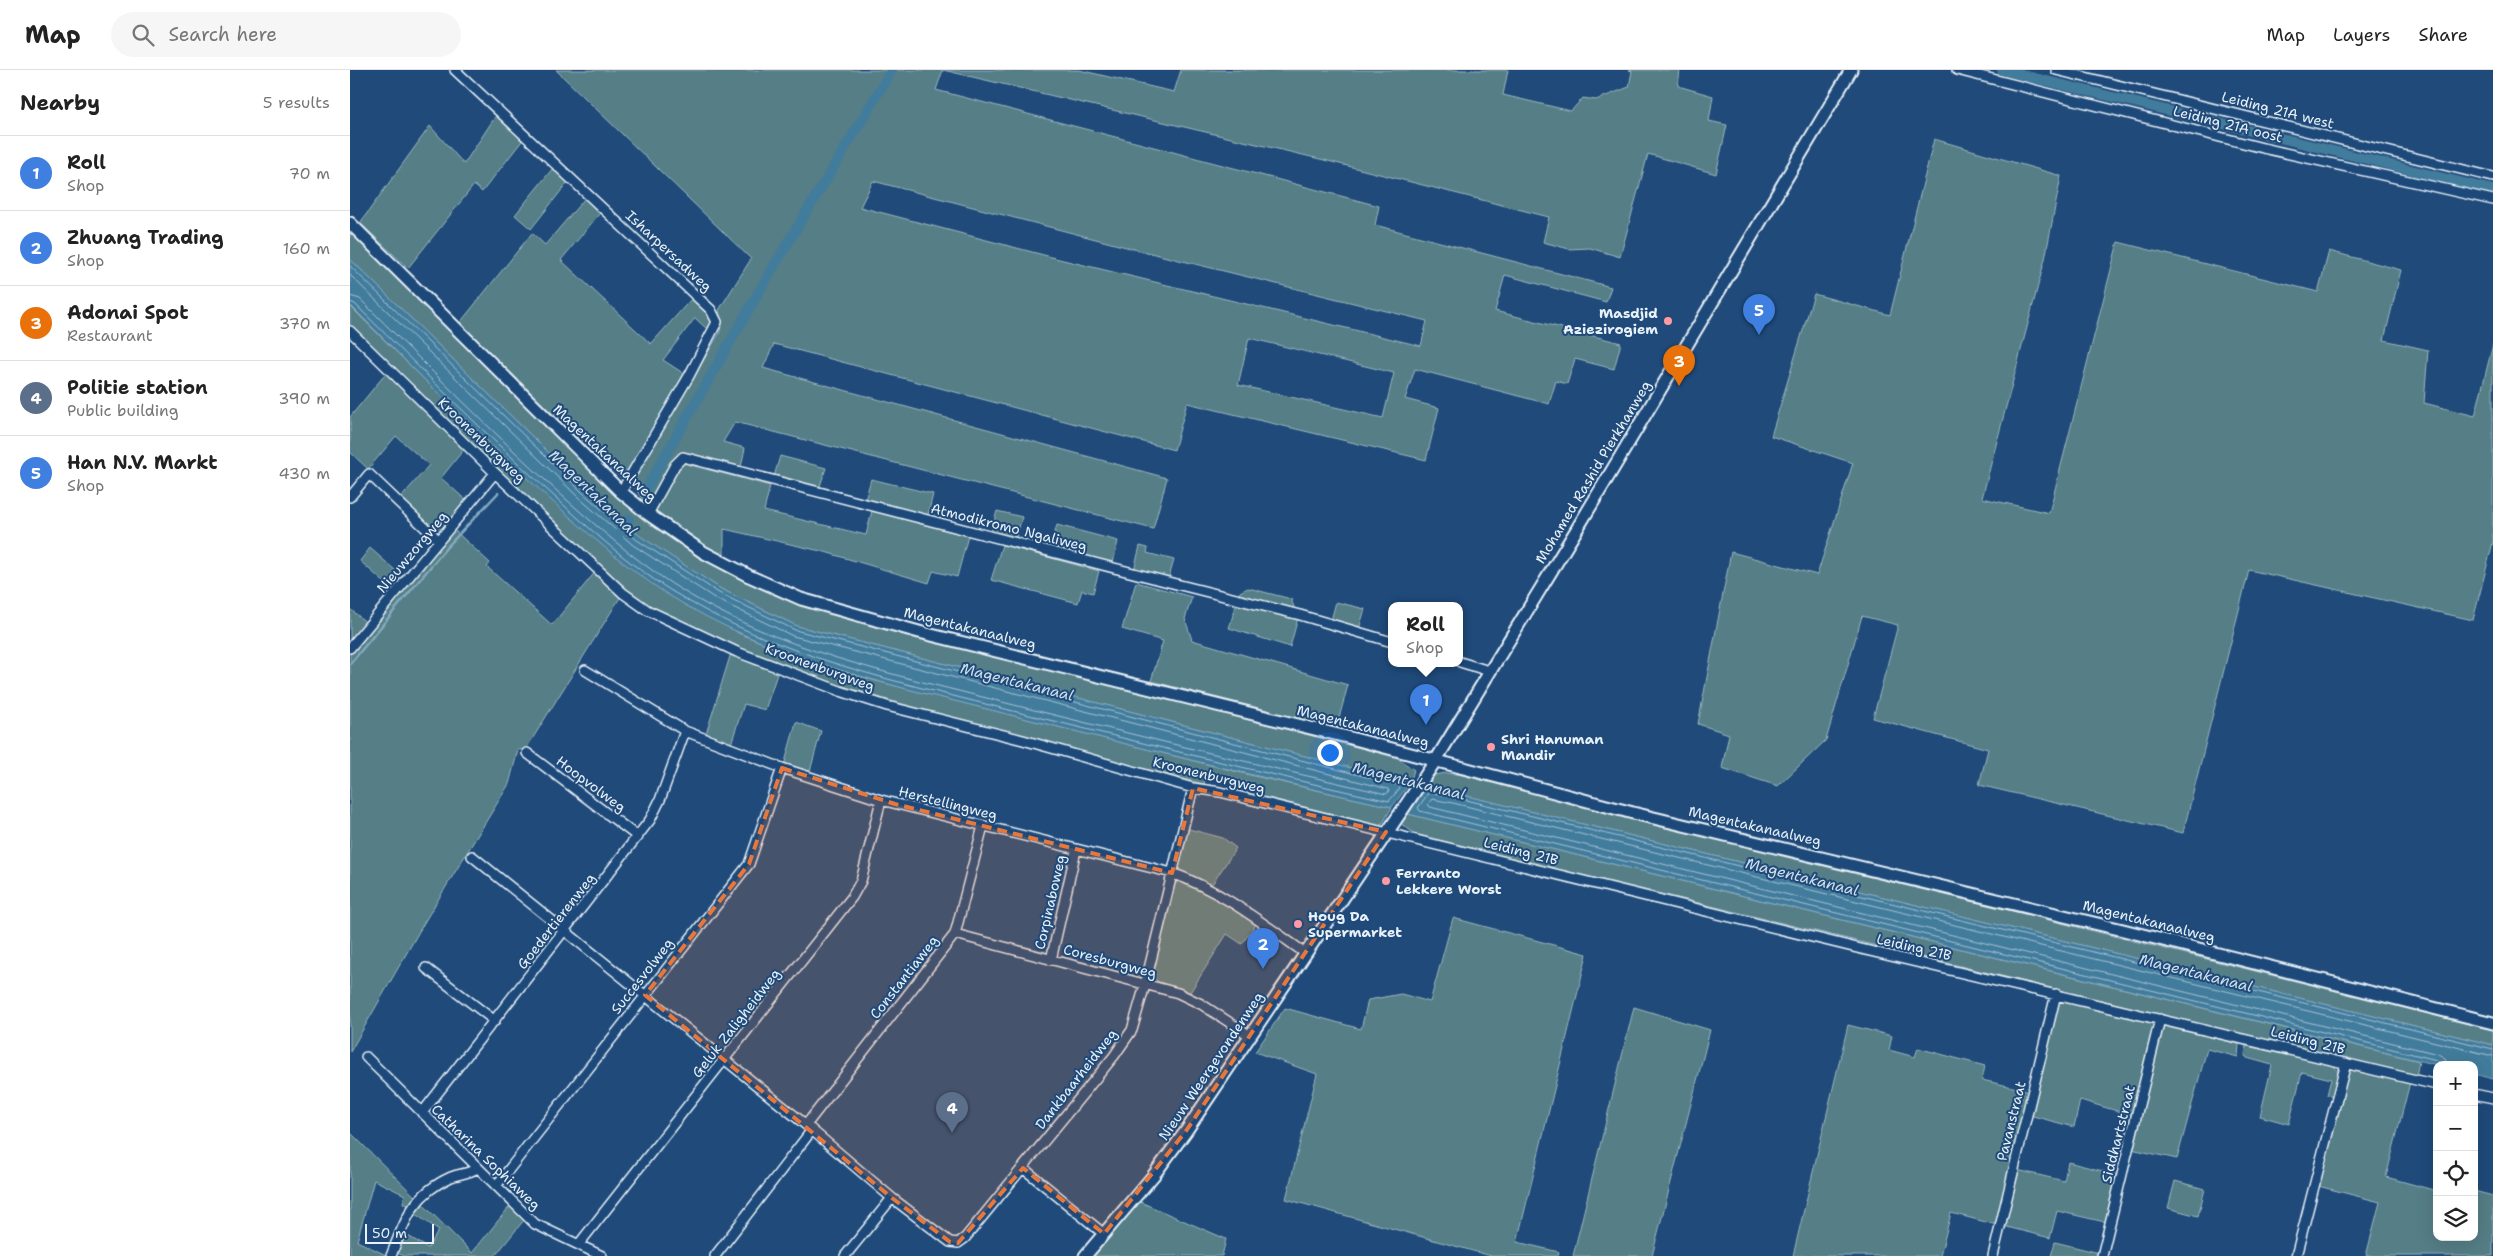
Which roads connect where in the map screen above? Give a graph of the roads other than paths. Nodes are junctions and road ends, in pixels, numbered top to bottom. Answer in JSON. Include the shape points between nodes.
{"nodes":[{"id":1,"x":455,"y":70,"type":"edge"},
{"id":2,"x":1851,"y":70,"type":"edge"},
{"id":3,"x":1958,"y":70,"type":"edge"},
{"id":4,"x":2056,"y":70,"type":"edge"},
{"id":5,"x":2493,"y":177,"type":"edge"},
{"id":6,"x":2493,"y":200,"type":"edge"},
{"id":7,"x":350,"y":223,"type":"edge"},
{"id":8,"x":350,"y":331,"type":"edge"},
{"id":9,"x":495,"y":473,"type":"junction"},
{"id":10,"x":621,"y":492,"type":"junction"},
{"id":11,"x":350,"y":497,"type":"edge"},
{"id":12,"x":648,"y":514,"type":"junction"},
{"id":13,"x":439,"y":541,"type":"junction"},
{"id":14,"x":1388,"y":641,"type":"edge"},
{"id":15,"x":350,"y":648,"type":"edge"},
{"id":16,"x":1463,"y":663,"type":"edge"},
{"id":17,"x":585,"y":670,"type":"dead end"},
{"id":18,"x":1489,"y":671,"type":"junction"},
{"id":19,"x":685,"y":731,"type":"junction"},
{"id":20,"x":527,"y":753,"type":"dead end"},
{"id":21,"x":1436,"y":760,"type":"junction"},
{"id":22,"x":782,"y":768,"type":"junction"},
{"id":23,"x":1193,"y":788,"type":"junction"},
{"id":24,"x":881,"y":800,"type":"junction"},
{"id":25,"x":983,"y":826,"type":"junction"},
{"id":26,"x":1386,"y":832,"type":"junction"},
{"id":27,"x":638,"y":837,"type":"junction"},
{"id":28,"x":1076,"y":850,"type":"junction"},
{"id":29,"x":472,"y":856,"type":"dead end"},
{"id":30,"x":1172,"y":873,"type":"junction"},
{"id":31,"x":565,"y":931,"type":"junction"},
{"id":32,"x":955,"y":934,"type":"junction"},
{"id":33,"x":1305,"y":953,"type":"junction"},
{"id":34,"x":1051,"y":960,"type":"junction"},
{"id":35,"x":426,"y":968,"type":"dead end"},
{"id":36,"x":1145,"y":985,"type":"junction"},
{"id":37,"x":2056,"y":994,"type":"junction"},
{"id":38,"x":645,"y":995,"type":"junction"},
{"id":39,"x":2160,"y":1019,"type":"junction"},
{"id":40,"x":495,"y":1021,"type":"junction"},
{"id":41,"x":2493,"y":1023,"type":"edge"},
{"id":42,"x":1249,"y":1036,"type":"junction"},
{"id":43,"x":366,"y":1057,"type":"dead end"},
{"id":44,"x":724,"y":1059,"type":"junction"},
{"id":45,"x":2346,"y":1063,"type":"junction"},
{"id":46,"x":2433,"y":1084,"type":"edge"},
{"id":47,"x":2478,"y":1095,"type":"edge"},
{"id":48,"x":2493,"y":1098,"type":"edge"},
{"id":49,"x":422,"y":1113,"type":"junction"},
{"id":50,"x":809,"y":1127,"type":"junction"},
{"id":51,"x":477,"y":1168,"type":"junction"},
{"id":52,"x":1023,"y":1168,"type":"junction"},
{"id":53,"x":496,"y":1186,"type":"junction"},
{"id":54,"x":892,"y":1198,"type":"junction"},
{"id":55,"x":1104,"y":1234,"type":"junction"},
{"id":56,"x":579,"y":1244,"type":"junction"},
{"id":57,"x":391,"y":1256,"type":"edge"},
{"id":58,"x":602,"y":1256,"type":"edge"},
{"id":59,"x":715,"y":1256,"type":"edge"},
{"id":60,"x":845,"y":1256,"type":"edge"},
{"id":61,"x":1085,"y":1256,"type":"edge"},
{"id":62,"x":1993,"y":1256,"type":"edge"},
{"id":63,"x":2102,"y":1256,"type":"edge"},
{"id":64,"x":2296,"y":1256,"type":"edge"}],
"edges":[{"from":1,"to":10,"type":"street","name":"Isharpersadweg","via":[[711,310],[717,322]]},
{"from":2,"to":18,"type":"street","name":"Mohamed Rashid Pierkhanweg"},
{"from":3,"to":6,"type":"street","name":"Leiding 21A oost","via":[[2291,155]]},
{"from":4,"to":5,"type":"street","name":"Leiding 21A west"},
{"from":7,"to":10,"type":"street","name":"Magentakanaalweg"},
{"from":8,"to":9,"type":"street","name":"Kroonenburgweg"},
{"from":9,"to":13,"type":"street","name":"Nieuwzorgweg"},
{"from":9,"to":23,"type":"street","name":"Kroonenburgweg","via":[[623,593],[664,619],[736,652],[887,706],[1058,749]]},
{"from":10,"to":12,"type":"street","name":"Magentakanaalweg"},
{"from":11,"to":13,"type":"street","via":[[369,474]]},
{"from":12,"to":14,"type":"street","name":"Atmodikromo Ngaliweg","via":[[675,465],[683,457],[1235,597]]},
{"from":12,"to":21,"type":"street","name":"Magentakanaalweg","via":[[703,552],[801,599],[919,632]]},
{"from":13,"to":15,"type":"street","name":"Nieuwzorgweg"},
{"from":16,"to":18,"type":"street"},
{"from":17,"to":19,"type":"street","name":"Herstellingweg"},
{"from":18,"to":21,"type":"street","name":"Mohamed Rashid Pierkhanweg"},
{"from":19,"to":22,"type":"street","name":"Herstellingweg"},
{"from":19,"to":27,"type":"street","name":"Goedertierenweg","via":[[660,800]]},
{"from":20,"to":27,"type":"street","name":"Hoopvolweg"},
{"from":21,"to":26,"type":"street","name":"Nieuw Weergevondenweg"},
{"from":21,"to":41,"type":"street","name":"Magentakanaalweg","via":[[1634,813]]},
{"from":22,"to":24,"type":"street","name":"Herstellingweg"},
{"from":22,"to":38,"type":"street","name":"Succesvolweg","via":[[749,864]]},
{"from":23,"to":26,"type":"street","name":"Kroonenburgweg"},
{"from":23,"to":30,"type":"street","name":"Dankbaarheidweg"},
{"from":24,"to":25,"type":"street","name":"Herstellingweg"},
{"from":24,"to":44,"type":"street","name":"Geluk Zaligheidweg","via":[[858,888]]},
{"from":25,"to":28,"type":"street","name":"Herstellingweg"},
{"from":25,"to":32,"type":"street","name":"Constantiaweg"},
{"from":26,"to":33,"type":"street","name":"Nieuw Weergevondenweg"},
{"from":26,"to":37,"type":"street","name":"Leiding 21B"},
{"from":27,"to":31,"type":"street","name":"Goedertierenweg"},
{"from":28,"to":30,"type":"street","name":"Herstellingweg"},
{"from":28,"to":34,"type":"street","name":"Corpinaboweg"},
{"from":29,"to":31,"type":"street"},
{"from":30,"to":33,"type":"street","name":"Herstellingweg","via":[[1228,899]]},
{"from":30,"to":36,"type":"street","name":"Dankbaarheidweg"},
{"from":31,"to":38,"type":"street"},
{"from":31,"to":40,"type":"street","name":"Goedertierenweg"},
{"from":32,"to":34,"type":"street","name":"Coresburgweg"},
{"from":32,"to":50,"type":"street","name":"Constantiaweg"},
{"from":33,"to":42,"type":"street","name":"Nieuw Weergevondenweg"},
{"from":34,"to":36,"type":"street","name":"Coresburgweg"},
{"from":35,"to":40,"type":"street"},
{"from":36,"to":42,"type":"street","name":"Coresburgweg","via":[[1178,993],[1202,1004]]},
{"from":36,"to":52,"type":"street","name":"Dankbaarheidweg","via":[[1126,1039]]},
{"from":37,"to":39,"type":"street","name":"Leiding 21B"},
{"from":37,"to":62,"type":"street","name":"Pavanstraat"},
{"from":38,"to":44,"type":"street"},
{"from":38,"to":53,"type":"street","name":"Succesvolweg"},
{"from":39,"to":45,"type":"street","name":"Leiding 21B"},
{"from":39,"to":63,"type":"street","name":"Siddhartstraat"},
{"from":40,"to":49,"type":"street","name":"Goedertierenweg"},
{"from":42,"to":55,"type":"street","name":"Nieuw Weergevondenweg","via":[[1186,1131]]},
{"from":43,"to":49,"type":"street","name":"Catharina Sophiaweg"},
{"from":44,"to":50,"type":"street"},
{"from":44,"to":56,"type":"street","name":"Geluk Zaligheidweg"},
{"from":45,"to":46,"type":"street","name":"Leiding 21B"},
{"from":45,"to":64,"type":"street"},
{"from":47,"to":48,"type":"street"},
{"from":49,"to":51,"type":"street","name":"Catharina Sophiaweg"},
{"from":50,"to":54,"type":"street"},
{"from":50,"to":59,"type":"street","name":"Constantiaweg"},
{"from":51,"to":53,"type":"street","name":"Catharina Sophiaweg"},
{"from":51,"to":57,"type":"street","via":[[446,1180],[418,1201],[407,1214]]},
{"from":52,"to":54,"type":"street","name":"Dankbaarheidweg","via":[[958,1243],[950,1242]]},
{"from":52,"to":55,"type":"street"},
{"from":53,"to":56,"type":"street","name":"Catharina Sophiaweg","via":[[535,1224]]},
{"from":54,"to":60,"type":"street"},
{"from":55,"to":61,"type":"street","name":"Nieuw Weergevondenweg"},
{"from":56,"to":58,"type":"street","name":"Catharina Sophiaweg"}]}
